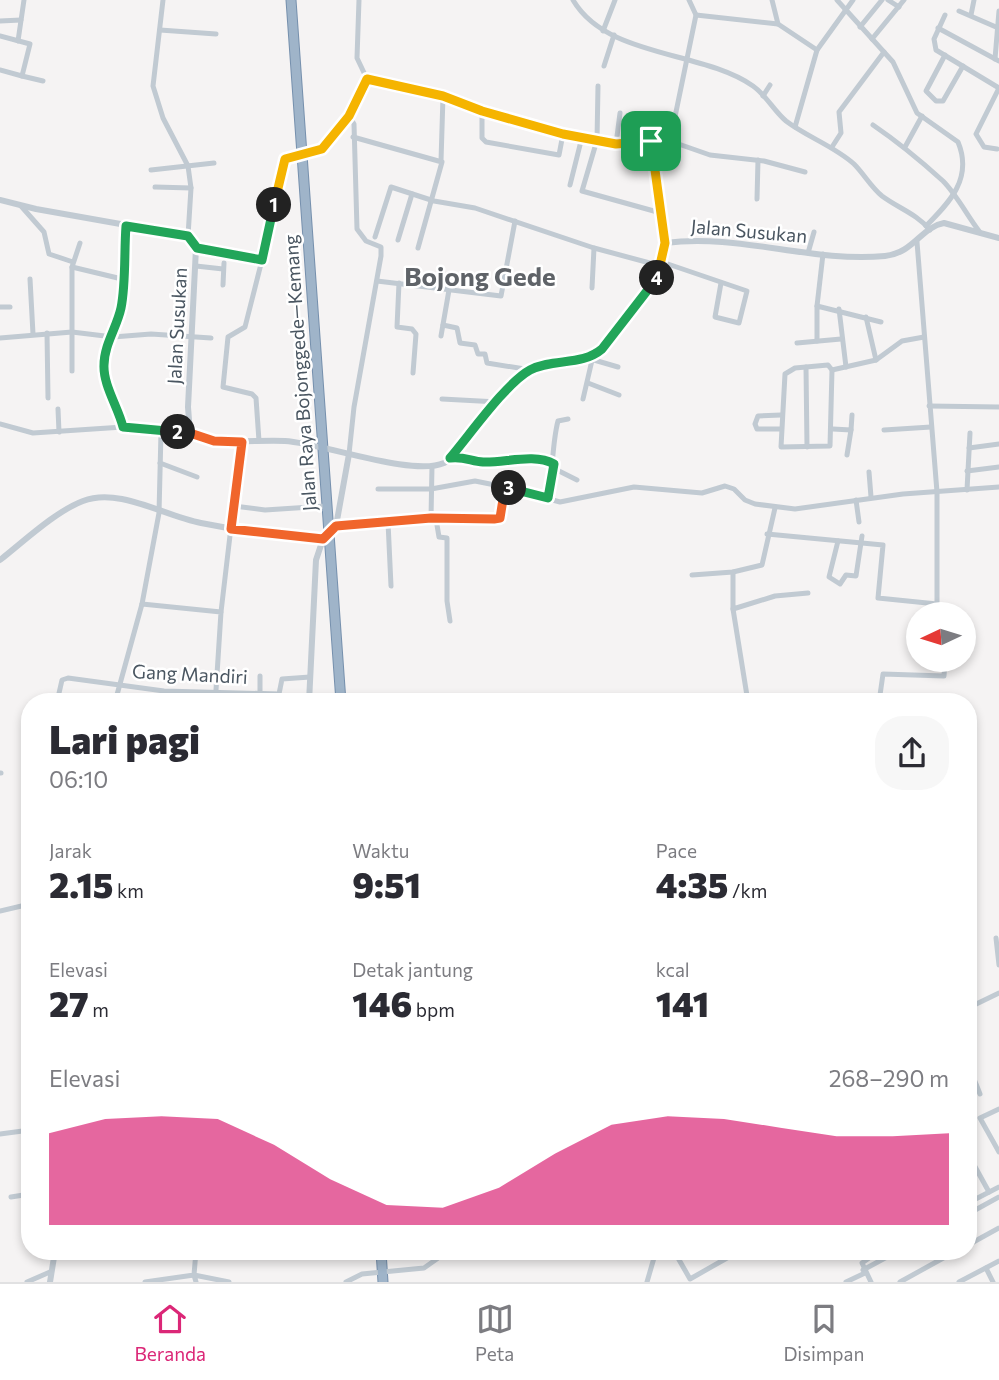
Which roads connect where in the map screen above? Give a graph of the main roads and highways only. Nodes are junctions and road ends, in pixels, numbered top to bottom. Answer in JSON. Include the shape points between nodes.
{"nodes":[{"id":1,"x":290,"y":0,"type":"edge"},
{"id":2,"x":340,"y":693,"type":"edge"},
{"id":3,"x":382,"y":1260,"type":"edge"},
{"id":4,"x":383,"y":1278,"type":"edge"}],
"edges":[{"from":1,"to":2,"type":"highway","name":"Jalan Raya Bojonggede—Kemang"},
{"from":3,"to":4,"type":"highway"}]}
